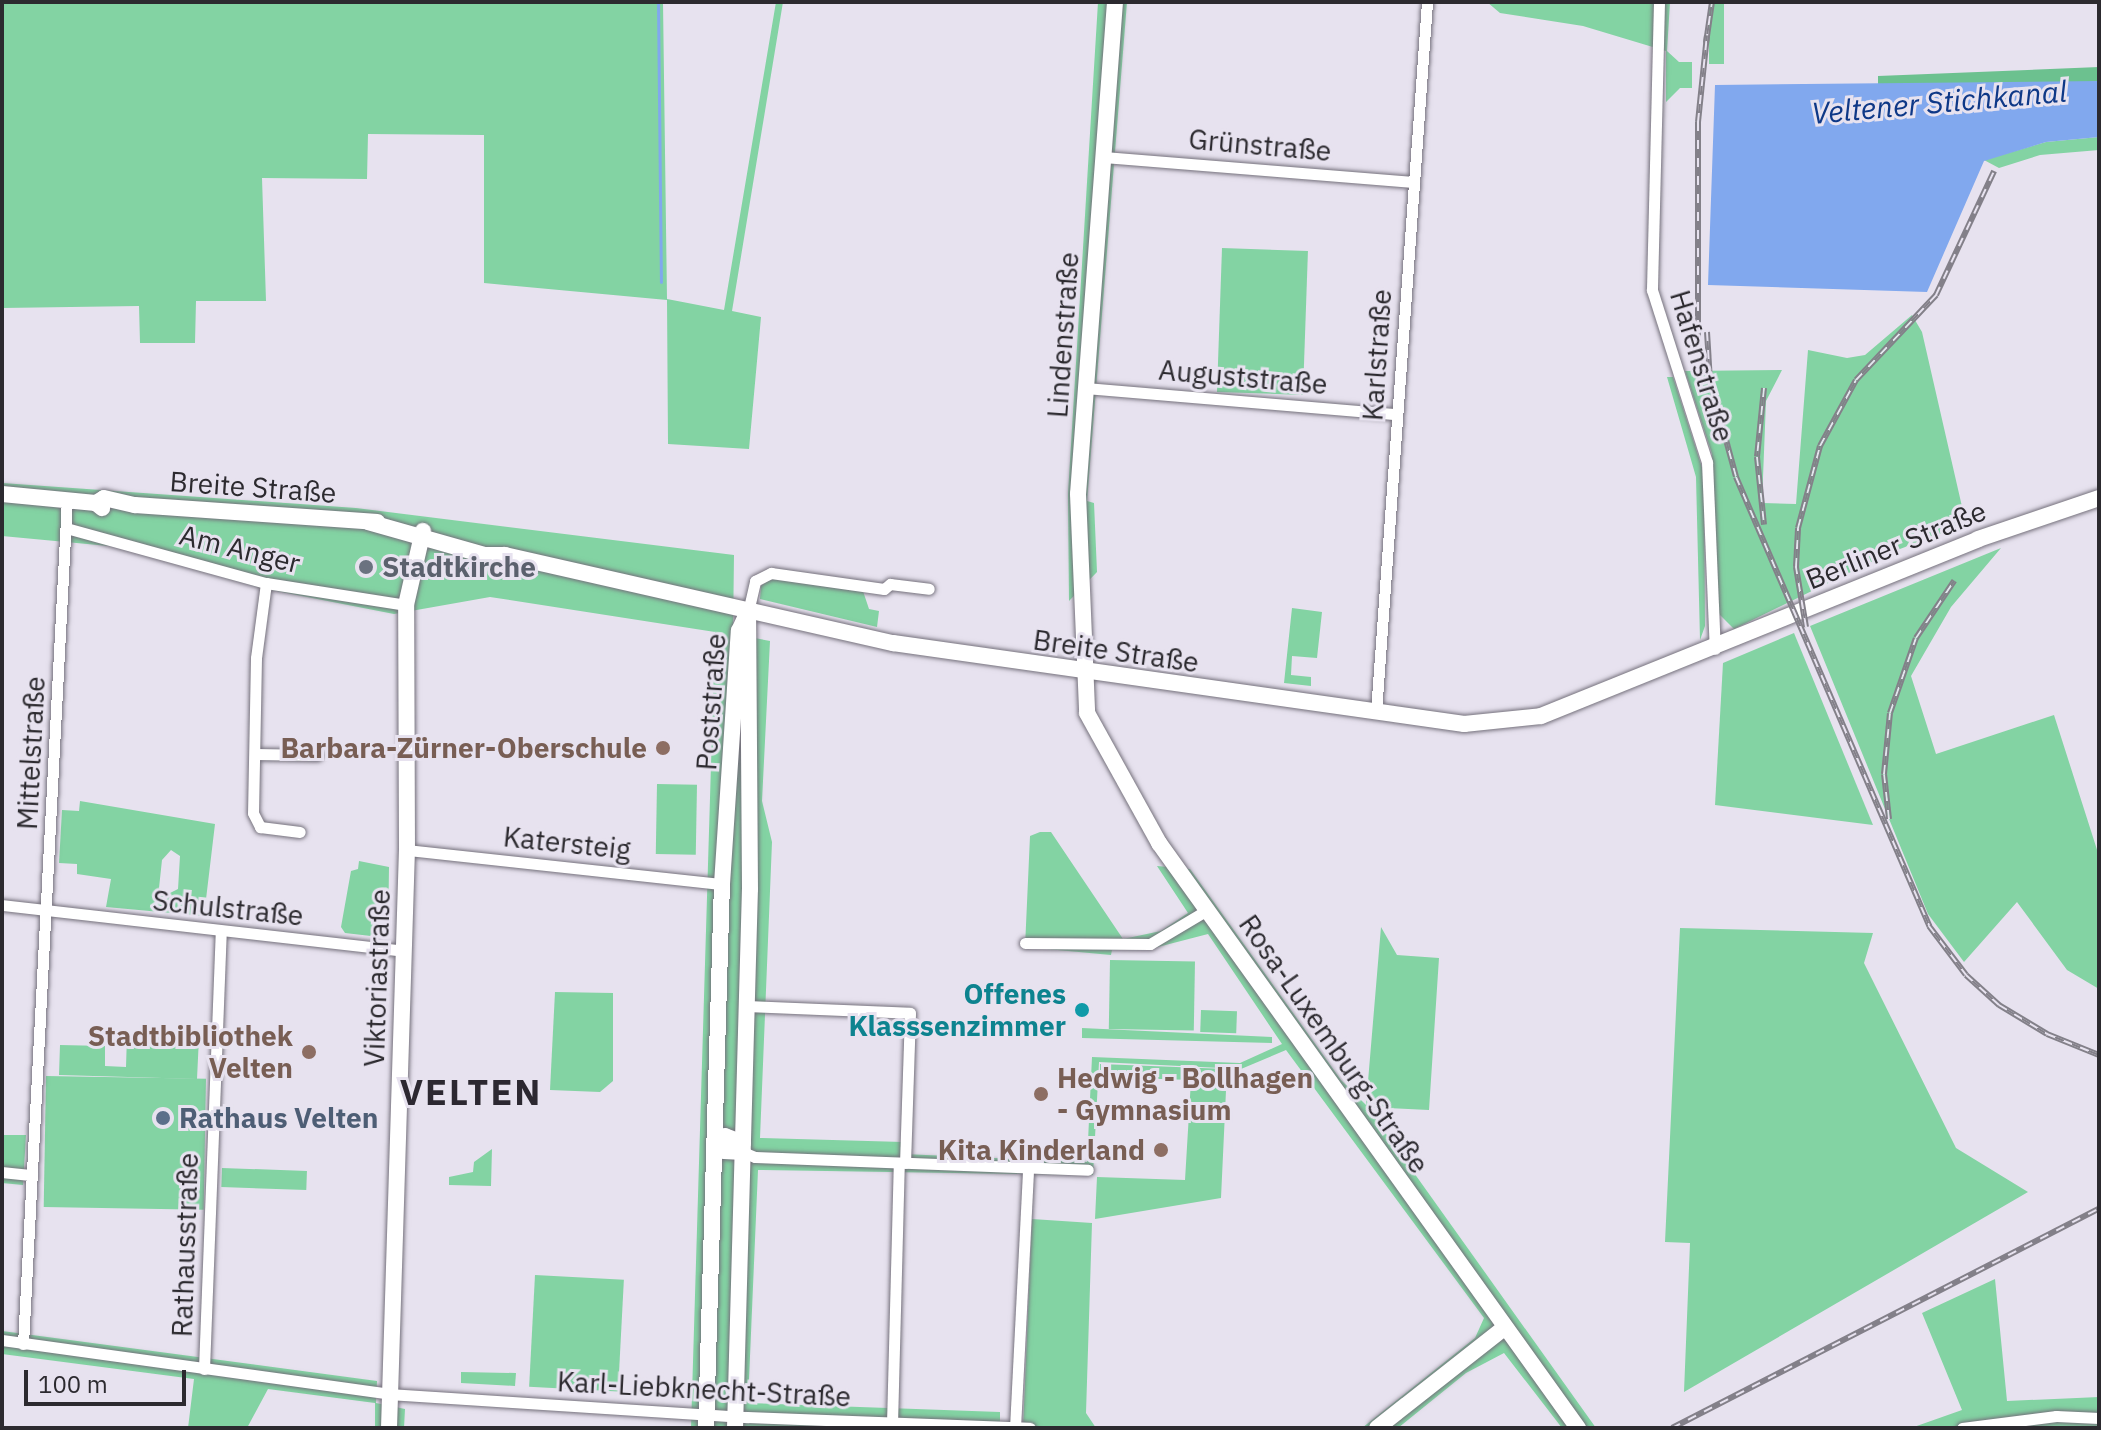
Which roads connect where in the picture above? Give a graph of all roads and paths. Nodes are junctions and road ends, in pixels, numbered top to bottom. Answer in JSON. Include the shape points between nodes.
{"nodes":[{"id":1,"x":1115,"y":2,"type":"edge"},
{"id":2,"x":1427,"y":2,"type":"edge"},
{"id":3,"x":1659,"y":2,"type":"edge"},
{"id":4,"x":1103,"y":157,"type":"junction"},
{"id":5,"x":1414,"y":182,"type":"junction"},
{"id":6,"x":1085,"y":388,"type":"junction"},
{"id":7,"x":1397,"y":414,"type":"junction"},
{"id":8,"x":2,"y":494,"type":"edge"},
{"id":9,"x":2099,"y":498,"type":"edge"},
{"id":10,"x":67,"y":500,"type":"junction"},
{"id":11,"x":66,"y":528,"type":"junction"},
{"id":12,"x":422,"y":536,"type":"junction"},
{"id":13,"x":266,"y":583,"type":"junction"},
{"id":14,"x":929,"y":589,"type":"dead end"},
{"id":15,"x":406,"y":605,"type":"junction"},
{"id":16,"x":748,"y":612,"type":"junction"},
{"id":17,"x":1715,"y":649,"type":"junction"},
{"id":18,"x":1082,"y":673,"type":"junction"},
{"id":19,"x":1376,"y":712,"type":"junction"},
{"id":20,"x":255,"y":754,"type":"junction"},
{"id":21,"x":317,"y":755,"type":"dead end"},
{"id":22,"x":300,"y":832,"type":"dead end"},
{"id":23,"x":407,"y":850,"type":"junction"},
{"id":24,"x":722,"y":884,"type":"junction"},
{"id":25,"x":750,"y":885,"type":"junction"},
{"id":26,"x":2,"y":905,"type":"edge"},
{"id":27,"x":1207,"y":910,"type":"junction"},
{"id":28,"x":47,"y":913,"type":"junction"},
{"id":29,"x":221,"y":931,"type":"junction"},
{"id":30,"x":1025,"y":943,"type":"dead end"},
{"id":31,"x":404,"y":951,"type":"junction"},
{"id":32,"x":746,"y":1006,"type":"junction"},
{"id":33,"x":715,"y":1144,"type":"junction"},
{"id":34,"x":743,"y":1147,"type":"junction"},
{"id":35,"x":902,"y":1163,"type":"junction"},
{"id":36,"x":1028,"y":1168,"type":"junction"},
{"id":37,"x":1088,"y":1170,"type":"dead end"},
{"id":38,"x":2,"y":1172,"type":"edge"},
{"id":39,"x":32,"y":1175,"type":"junction"},
{"id":40,"x":1504,"y":1328,"type":"junction"},
{"id":41,"x":2,"y":1340,"type":"edge"},
{"id":42,"x":23,"y":1344,"type":"junction"},
{"id":43,"x":204,"y":1369,"type":"junction"},
{"id":44,"x":390,"y":1394,"type":"junction"},
{"id":45,"x":2099,"y":1418,"type":"edge"},
{"id":46,"x":707,"y":1421,"type":"edge"},
{"id":47,"x":735,"y":1422,"type":"edge"},
{"id":48,"x":892,"y":1424,"type":"junction"},
{"id":49,"x":1015,"y":1427,"type":"edge"},
{"id":50,"x":389,"y":1428,"type":"edge"},
{"id":51,"x":1030,"y":1428,"type":"edge"},
{"id":52,"x":1377,"y":1428,"type":"edge"},
{"id":53,"x":1578,"y":1428,"type":"edge"},
{"id":54,"x":1962,"y":1428,"type":"edge"}],
"edges":[{"from":1,"to":4,"type":"main road","name":"Lindenstraße"},
{"from":2,"to":5,"type":"street","name":"Karlstraße"},
{"from":3,"to":17,"type":"street","name":"Hafenstraße","via":[[1652,290],[1707,462]]},
{"from":4,"to":5,"type":"street","name":"Grünstraße"},
{"from":4,"to":6,"type":"main road","name":"Lindenstraße"},
{"from":5,"to":7,"type":"street","name":"Karlstraße"},
{"from":6,"to":7,"type":"street","name":"Auguststraße"},
{"from":6,"to":18,"type":"main road","name":"Lindenstraße","via":[[1078,494]]},
{"from":7,"to":19,"type":"street","name":"Karlstraße"},
{"from":8,"to":10,"type":"main road","name":"Breite Straße"},
{"from":9,"to":17,"type":"main road","name":"Berliner Straße","via":[[1978,539]]},
{"from":10,"to":11,"type":"street","name":"Mittelstraße"},
{"from":10,"to":12,"type":"main road","name":"Breite Straße","via":[[103,508],[135,505],[368,522]]},
{"from":11,"to":13,"type":"street","name":"Am Anger"},
{"from":11,"to":28,"type":"street","name":"Mittelstraße"},
{"from":12,"to":15,"type":"main road","name":"Viktoriastraße"},
{"from":12,"to":16,"type":"main road","name":"Breite Straße"},
{"from":13,"to":15,"type":"street","name":"Am Anger"},
{"from":13,"to":20,"type":"street","via":[[256,658]]},
{"from":14,"to":16,"type":"street","via":[[890,584],[884,589],[771,573],[755,581]]},
{"from":15,"to":23,"type":"main road","name":"Viktoriastraße"},
{"from":16,"to":18,"type":"main road","name":"Breite Straße","via":[[893,643]]},
{"from":16,"to":24,"type":"main road","name":"Poststraße","via":[[739,631]]},
{"from":16,"to":25,"type":"main road","name":"Poststraße"},
{"from":17,"to":19,"type":"main road","name":"Breite Straße","via":[[1541,716],[1464,724]]},
{"from":18,"to":19,"type":"main road","name":"Breite Straße"},
{"from":18,"to":27,"type":"main road","name":"Rosa-Luxemburg-Straße","via":[[1087,713],[1113,768]]},
{"from":20,"to":21,"type":"street"},
{"from":20,"to":22,"type":"street","via":[[255,822]]},
{"from":23,"to":24,"type":"street","name":"Katersteig"},
{"from":23,"to":31,"type":"main road","name":"Viktoriastraße"},
{"from":24,"to":25,"type":"main road","via":[[735,895]]},
{"from":24,"to":33,"type":"main road","name":"Poststraße"},
{"from":25,"to":32,"type":"main road","name":"Poststraße"},
{"from":26,"to":28,"type":"street","name":"Schulstraße"},
{"from":27,"to":30,"type":"street","via":[[1150,944]]},
{"from":27,"to":40,"type":"main road","name":"Rosa-Luxemburg-Straße"},
{"from":28,"to":29,"type":"street","name":"Schulstraße"},
{"from":28,"to":39,"type":"street","name":"Mittelstraße"},
{"from":29,"to":31,"type":"street","name":"Schulstraße"},
{"from":29,"to":43,"type":"street","name":"Rathausstraße"},
{"from":31,"to":44,"type":"main road","name":"Viktoriastraße"},
{"from":32,"to":34,"type":"main road","name":"Poststraße"},
{"from":32,"to":35,"type":"street","via":[[910,1013]]},
{"from":33,"to":34,"type":"main road","via":[[725,1136]]},
{"from":33,"to":46,"type":"main road","name":"Poststraße"},
{"from":34,"to":35,"type":"street","via":[[755,1157]]},
{"from":34,"to":47,"type":"main road","name":"Poststraße"},
{"from":35,"to":36,"type":"street"},
{"from":35,"to":48,"type":"street"},
{"from":36,"to":37,"type":"street"},
{"from":36,"to":49,"type":"street"},
{"from":38,"to":39,"type":"street"},
{"from":39,"to":42,"type":"street","name":"Mittelstraße"},
{"from":40,"to":52,"type":"main road"},
{"from":40,"to":53,"type":"main road","name":"Rosa-Luxemburg-Straße"},
{"from":41,"to":42,"type":"street","name":"Karl-Liebknecht-Straße"},
{"from":42,"to":43,"type":"street","name":"Karl-Liebknecht-Straße"},
{"from":43,"to":44,"type":"street","name":"Karl-Liebknecht-Straße"},
{"from":44,"to":46,"type":"street","name":"Karl-Liebknecht-Straße"},
{"from":44,"to":50,"type":"main road","name":"Viktoriastraße"},
{"from":45,"to":54,"type":"street","via":[[2056,1416]]},
{"from":46,"to":47,"type":"street","name":"Karl-Liebknecht-Straße"},
{"from":47,"to":48,"type":"street","name":"Karl-Liebknecht-Straße"},
{"from":48,"to":49,"type":"street","name":"Karl-Liebknecht-Straße"},
{"from":49,"to":51,"type":"street","name":"Karl-Liebknecht-Straße"}]}
